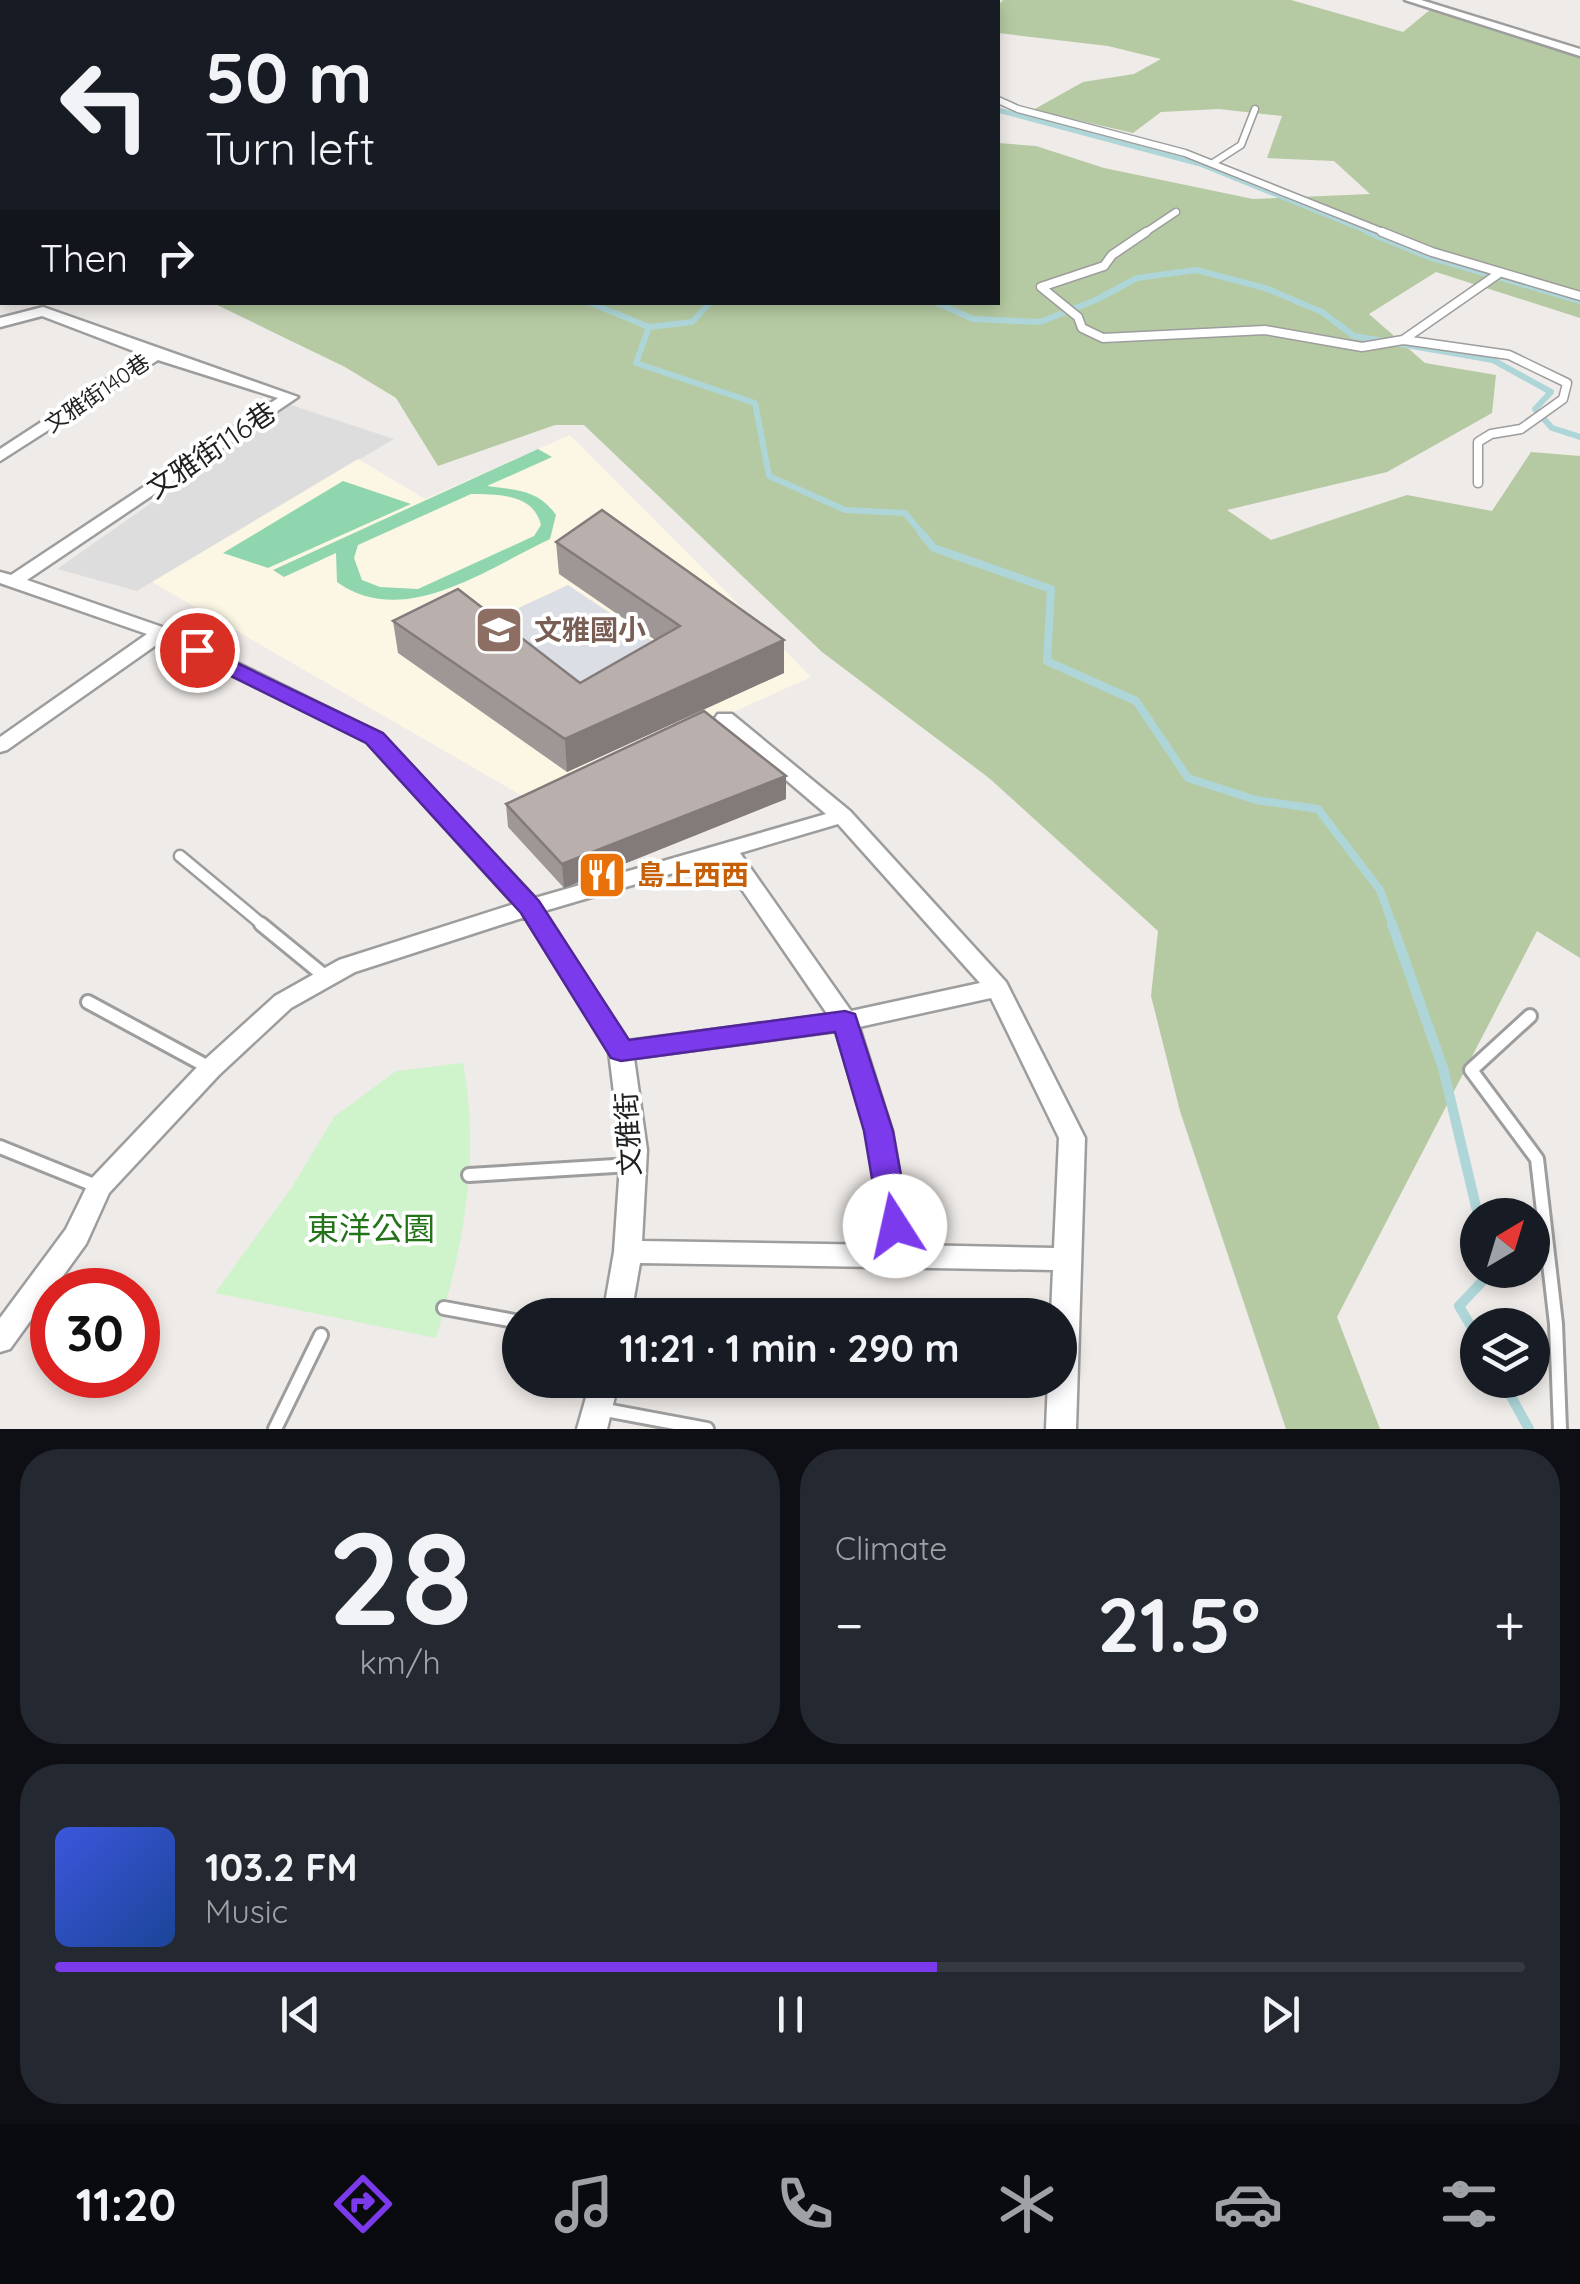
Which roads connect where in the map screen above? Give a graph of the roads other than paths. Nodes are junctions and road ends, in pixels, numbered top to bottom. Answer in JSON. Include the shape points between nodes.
{"nodes":[{"id":1,"x":1410,"y":0,"type":"edge"},
{"id":2,"x":1580,"y":54,"type":"edge"},
{"id":3,"x":1000,"y":101,"type":"edge"},
{"id":4,"x":1255,"y":110,"type":"dead end"},
{"id":5,"x":1213,"y":164,"type":"junction"},
{"id":6,"x":1176,"y":212,"type":"dead end"},
{"id":7,"x":1496,"y":276,"type":"junction"},
{"id":8,"x":1580,"y":296,"type":"edge"},
{"id":9,"x":0,"y":323,"type":"edge"},
{"id":10,"x":1400,"y":340,"type":"junction"},
{"id":11,"x":156,"y":354,"type":"junction"},
{"id":12,"x":0,"y":456,"type":"edge"},
{"id":13,"x":1478,"y":483,"type":"dead end"},
{"id":14,"x":5,"y":583,"type":"edge"},
{"id":15,"x":162,"y":632,"type":"junction"},
{"id":16,"x":725,"y":718,"type":"dead end"},
{"id":17,"x":0,"y":746,"type":"edge"},
{"id":18,"x":842,"y":816,"type":"junction"},
{"id":19,"x":728,"y":851,"type":"junction"},
{"id":20,"x":180,"y":856,"type":"dead end"},
{"id":21,"x":530,"y":907,"type":"junction"},
{"id":22,"x":327,"y":978,"type":"junction"},
{"id":23,"x":998,"y":988,"type":"junction"},
{"id":24,"x":88,"y":1002,"type":"dead end"},
{"id":25,"x":1530,"y":1016,"type":"dead end"},
{"id":26,"x":845,"y":1021,"type":"junction"},
{"id":27,"x":621,"y":1051,"type":"junction"},
{"id":28,"x":210,"y":1068,"type":"junction"},
{"id":29,"x":0,"y":1147,"type":"edge"},
{"id":30,"x":632,"y":1165,"type":"junction"},
{"id":31,"x":469,"y":1175,"type":"dead end"},
{"id":32,"x":99,"y":1187,"type":"junction"},
{"id":33,"x":628,"y":1252,"type":"junction"},
{"id":34,"x":900,"y":1258,"type":"junction"},
{"id":35,"x":1066,"y":1259,"type":"junction"},
{"id":36,"x":620,"y":1298,"type":"edge"},
{"id":37,"x":444,"y":1308,"type":"dead end"},
{"id":38,"x":502,"y":1319,"type":"edge"},
{"id":39,"x":321,"y":1335,"type":"dead end"},
{"id":40,"x":0,"y":1340,"type":"edge"},
{"id":41,"x":599,"y":1406,"type":"edge"},
{"id":42,"x":275,"y":1429,"type":"edge"},
{"id":43,"x":707,"y":1429,"type":"edge"},
{"id":44,"x":1061,"y":1429,"type":"edge"},
{"id":45,"x":1560,"y":1429,"type":"edge"}],
"edges":[{"from":1,"to":2,"type":"street"},
{"from":3,"to":5,"type":"lane"},
{"from":4,"to":5,"type":"lane","via":[[1241,145]]},
{"from":5,"to":7,"type":"lane"},
{"from":6,"to":10,"type":"lane","via":[[1104,266],[1041,287],[1082,328],[1102,338],[1265,330],[1362,347]]},
{"from":7,"to":8,"type":"lane"},
{"from":7,"to":10,"type":"lane"},
{"from":9,"to":11,"type":"street","name":"文雅街140巷","via":[[43,311]]},
{"from":10,"to":13,"type":"lane","via":[[1509,354],[1567,384],[1563,400],[1522,429],[1478,442]]},
{"from":11,"to":12,"type":"street","name":"文雅街140巷"},
{"from":11,"to":14,"type":"street","name":"文雅街116巷","via":[[290,397]]},
{"from":14,"to":15,"type":"street","name":"文雅街"},
{"from":15,"to":17,"type":"street"},
{"from":15,"to":21,"type":"street","name":"文雅街","via":[[374,738]]},
{"from":16,"to":18,"type":"street"},
{"from":18,"to":19,"type":"street"},
{"from":18,"to":23,"type":"street"},
{"from":19,"to":21,"type":"street"},
{"from":19,"to":26,"type":"street"},
{"from":20,"to":22,"type":"lane"},
{"from":21,"to":22,"type":"street"},
{"from":21,"to":27,"type":"street","name":"文雅街"},
{"from":22,"to":28,"type":"street","via":[[283,1002]]},
{"from":23,"to":26,"type":"street"},
{"from":23,"to":35,"type":"street","via":[[1072,1138]]},
{"from":24,"to":28,"type":"lane"},
{"from":25,"to":45,"type":"lane","via":[[1470,1070],[1537,1160]]},
{"from":26,"to":27,"type":"street"},
{"from":26,"to":34,"type":"street","via":[[879,1131]]},
{"from":27,"to":30,"type":"street","name":"文雅街"},
{"from":28,"to":32,"type":"street"},
{"from":29,"to":32,"type":"lane"},
{"from":30,"to":31,"type":"lane"},
{"from":30,"to":33,"type":"street","name":"文雅街"},
{"from":32,"to":40,"type":"street","via":[[76,1236]]},
{"from":33,"to":34,"type":"street"},
{"from":33,"to":36,"type":"street","name":"文雅街"},
{"from":34,"to":35,"type":"street"},
{"from":35,"to":44,"type":"street"},
{"from":37,"to":38,"type":"lane"},
{"from":39,"to":42,"type":"lane"},
{"from":41,"to":43,"type":"lane"}]}
